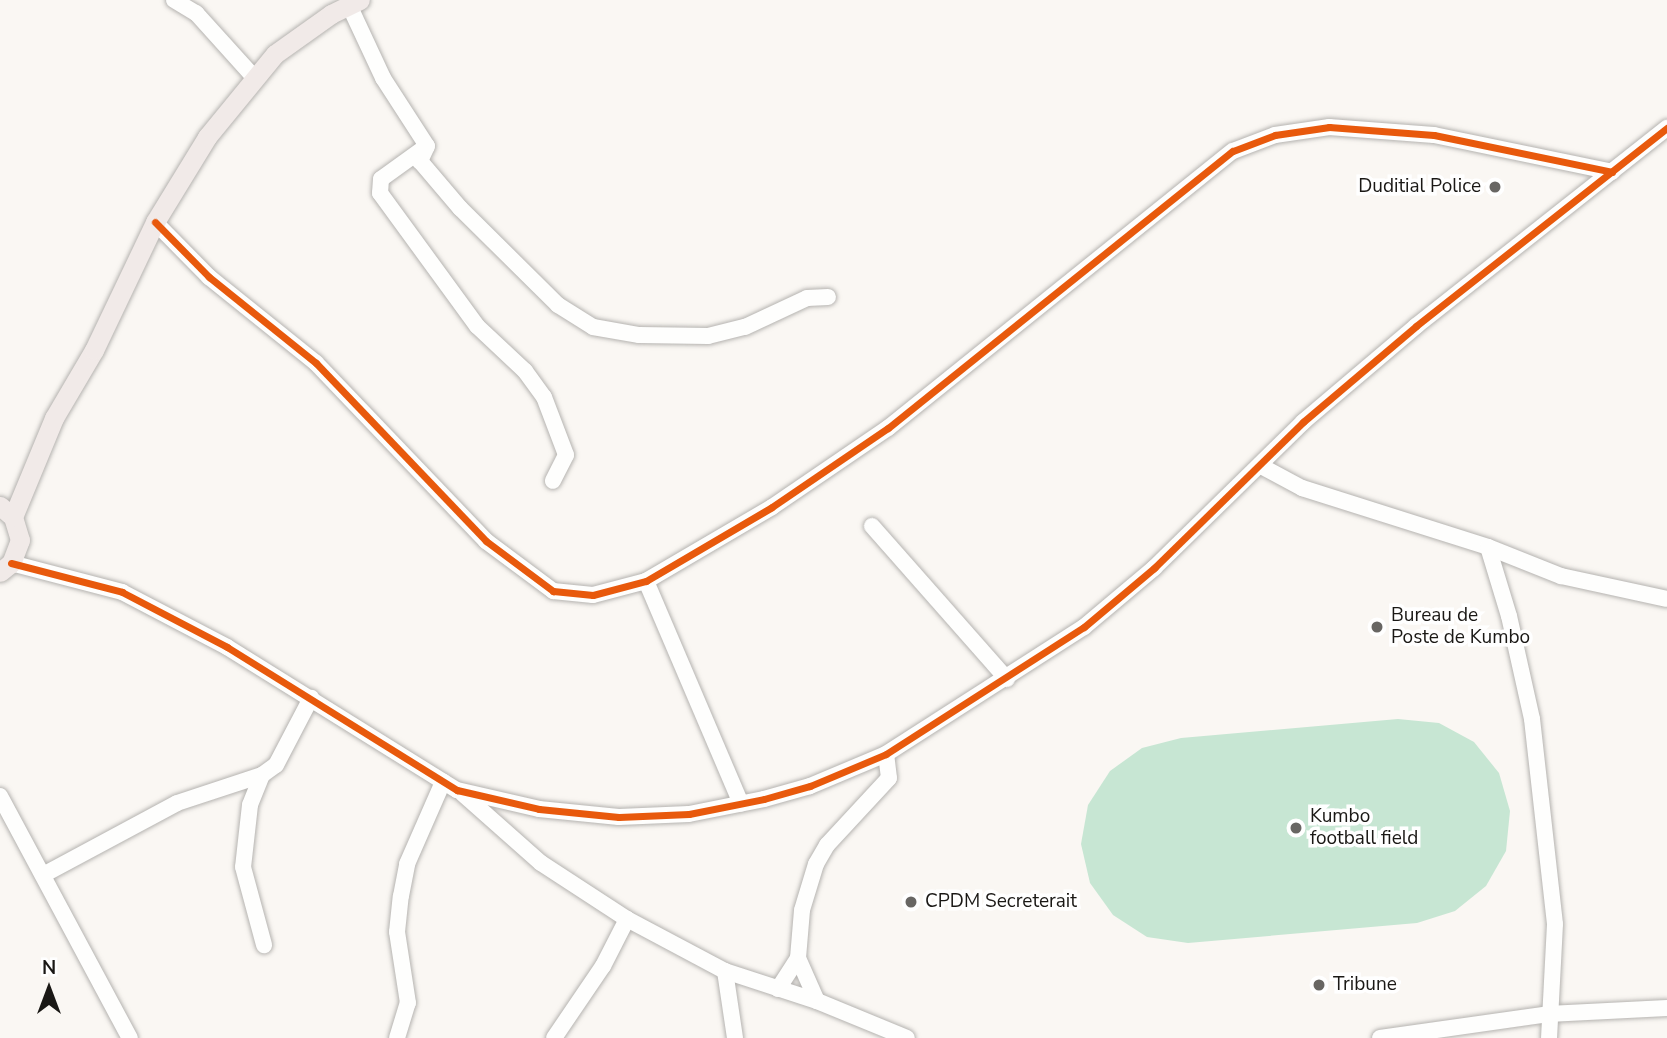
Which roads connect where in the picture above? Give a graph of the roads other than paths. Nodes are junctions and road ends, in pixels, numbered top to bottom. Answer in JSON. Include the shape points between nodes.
{"nodes":[{"id":1,"x":174,"y":0,"type":"edge"},
{"id":2,"x":354,"y":2,"type":"edge"},
{"id":3,"x":253,"y":76,"type":"junction"},
{"id":4,"x":1667,"y":128,"type":"edge"},
{"id":5,"x":427,"y":146,"type":"junction"},
{"id":6,"x":1612,"y":172,"type":"junction"},
{"id":7,"x":155,"y":222,"type":"junction"},
{"id":8,"x":828,"y":297,"type":"dead end"},
{"id":9,"x":1261,"y":466,"type":"junction"},
{"id":10,"x":553,"y":481,"type":"dead end"},
{"id":11,"x":6,"y":512,"type":"edge"},
{"id":12,"x":872,"y":526,"type":"dead end"},
{"id":13,"x":1488,"y":547,"type":"junction"},
{"id":14,"x":5,"y":567,"type":"edge"},
{"id":15,"x":646,"y":582,"type":"junction"},
{"id":16,"x":1667,"y":600,"type":"edge"},
{"id":17,"x":1007,"y":679,"type":"junction"},
{"id":18,"x":311,"y":698,"type":"junction"},
{"id":19,"x":886,"y":754,"type":"junction"},
{"id":20,"x":261,"y":775,"type":"junction"},
{"id":21,"x":450,"y":786,"type":"junction"},
{"id":22,"x":0,"y":796,"type":"edge"},
{"id":23,"x":741,"y":804,"type":"junction"},
{"id":24,"x":43,"y":875,"type":"junction"},
{"id":25,"x":627,"y":919,"type":"junction"},
{"id":26,"x":264,"y":945,"type":"dead end"},
{"id":27,"x":798,"y":958,"type":"junction"},
{"id":28,"x":725,"y":971,"type":"junction"},
{"id":29,"x":778,"y":989,"type":"junction"},
{"id":30,"x":817,"y":1001,"type":"junction"},
{"id":31,"x":1667,"y":1008,"type":"edge"},
{"id":32,"x":1548,"y":1014,"type":"junction"},
{"id":33,"x":130,"y":1038,"type":"edge"},
{"id":34,"x":397,"y":1038,"type":"edge"},
{"id":35,"x":554,"y":1038,"type":"edge"},
{"id":36,"x":735,"y":1038,"type":"edge"},
{"id":37,"x":907,"y":1038,"type":"edge"},
{"id":38,"x":1380,"y":1038,"type":"edge"},
{"id":39,"x":1549,"y":1038,"type":"edge"}],
"edges":[{"from":1,"to":3,"type":"street","via":[[196,13]]},
{"from":2,"to":3,"type":"main road","via":[[293,39]]},
{"from":2,"to":5,"type":"street","via":[[383,78]]},
{"from":3,"to":7,"type":"main road","via":[[207,137]]},
{"from":4,"to":6,"type":"street"},
{"from":5,"to":8,"type":"street","via":[[420,161],[460,208],[558,305],[593,327],[639,335],[708,336],[745,327],[807,298]]},
{"from":5,"to":10,"type":"street","via":[[381,179],[380,193],[477,326],[525,371],[544,397],[566,455]]},
{"from":6,"to":9,"type":"street","via":[[1416,326],[1303,422]]},
{"from":6,"to":15,"type":"street","via":[[1434,135],[1329,127],[1275,135],[1233,151],[888,428],[772,507]]},
{"from":7,"to":11,"type":"main road","via":[[94,350]]},
{"from":7,"to":15,"type":"street","via":[[209,277],[316,363],[486,541],[537,582],[553,591],[593,595]]},
{"from":9,"to":13,"type":"street","via":[[1318,494]]},
{"from":9,"to":17,"type":"street","via":[[1084,627]]},
{"from":11,"to":14,"type":"main road","via":[[20,540]]},
{"from":12,"to":17,"type":"street"},
{"from":13,"to":16,"type":"street","via":[[1561,576]]},
{"from":13,"to":32,"type":"street","via":[[1510,616],[1532,719],[1555,924]]},
{"from":14,"to":18,"type":"street","via":[[122,592]]},
{"from":15,"to":23,"type":"street"},
{"from":17,"to":19,"type":"street"},
{"from":18,"to":20,"type":"street","via":[[276,765]]},
{"from":18,"to":21,"type":"street"},
{"from":19,"to":23,"type":"street","via":[[810,786]]},
{"from":19,"to":27,"type":"street","via":[[889,778],[827,845],[816,864],[802,910]]},
{"from":20,"to":24,"type":"street","via":[[177,803]]},
{"from":20,"to":26,"type":"street","via":[[250,806],[243,867]]},
{"from":21,"to":23,"type":"street","via":[[539,809],[619,817],[689,814]]},
{"from":21,"to":25,"type":"street","via":[[541,863]]},
{"from":21,"to":34,"type":"street","via":[[407,864],[397,932],[408,1003]]},
{"from":22,"to":24,"type":"street"},
{"from":24,"to":33,"type":"street"},
{"from":25,"to":28,"type":"street"},
{"from":25,"to":35,"type":"street","via":[[603,966]]},
{"from":27,"to":29,"type":"street"},
{"from":27,"to":30,"type":"street"},
{"from":28,"to":29,"type":"street"},
{"from":28,"to":36,"type":"street"},
{"from":29,"to":30,"type":"street"},
{"from":30,"to":37,"type":"street"},
{"from":31,"to":32,"type":"street"},
{"from":32,"to":38,"type":"street"},
{"from":32,"to":39,"type":"street"}]}
